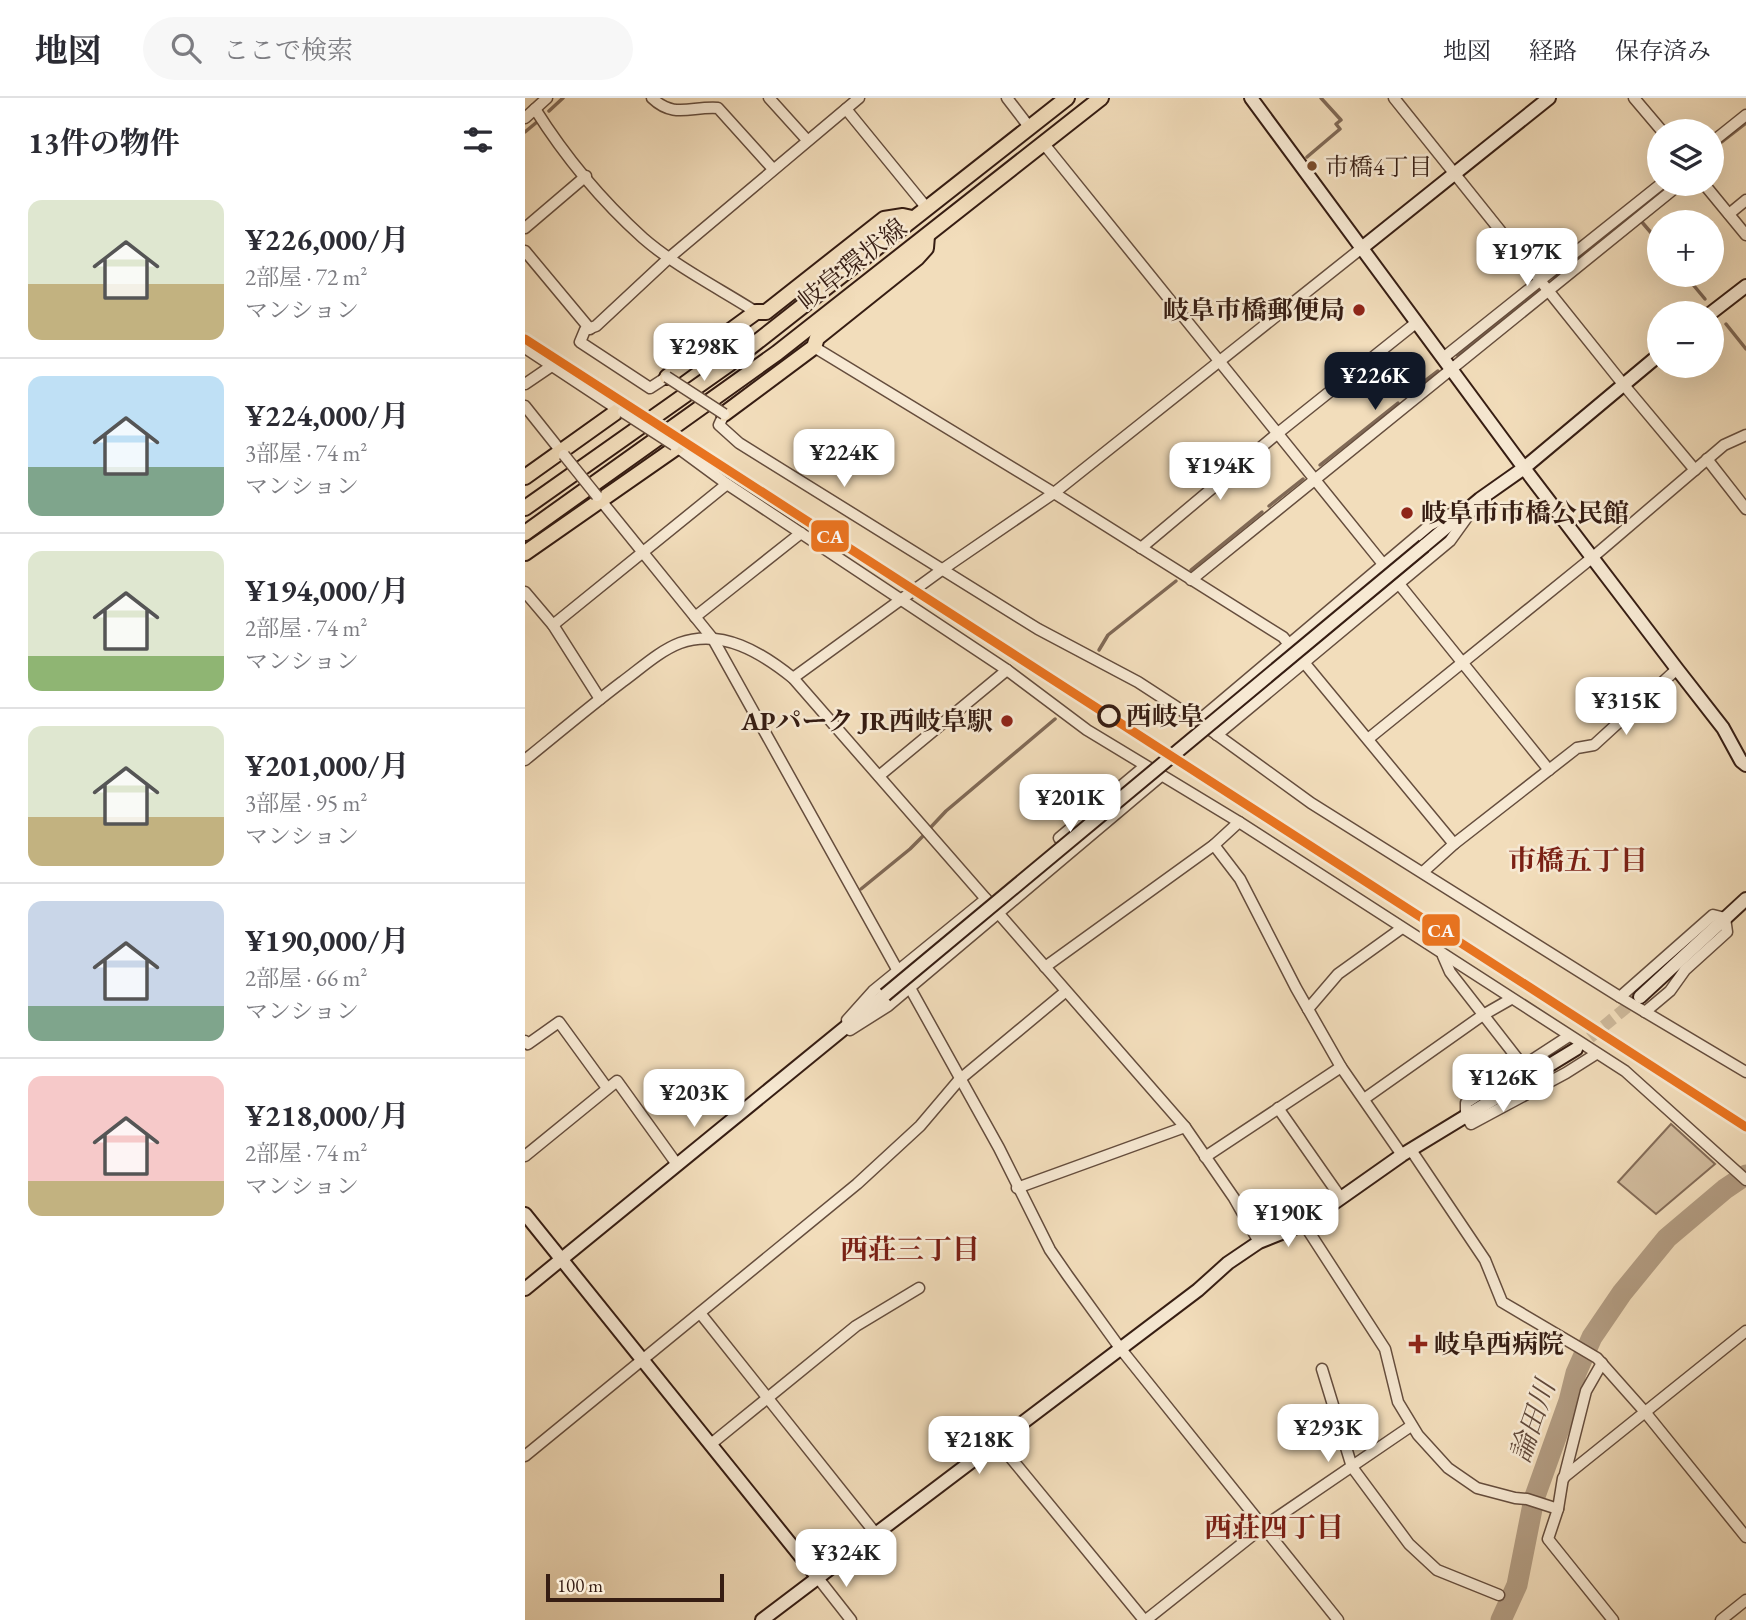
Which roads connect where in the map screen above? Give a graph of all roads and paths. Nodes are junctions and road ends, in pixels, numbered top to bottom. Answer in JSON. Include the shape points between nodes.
{"nodes":[{"id":1,"x":547,"y":98,"type":"edge"},
{"id":2,"x":652,"y":98,"type":"edge"},
{"id":3,"x":769,"y":98,"type":"edge"},
{"id":4,"x":859,"y":98,"type":"edge"},
{"id":5,"x":1007,"y":98,"type":"edge"},
{"id":6,"x":1067,"y":98,"type":"edge"},
{"id":7,"x":1101,"y":98,"type":"edge"},
{"id":8,"x":1251,"y":98,"type":"edge"},
{"id":9,"x":1394,"y":98,"type":"edge"},
{"id":10,"x":1549,"y":98,"type":"edge"},
{"id":11,"x":1634,"y":98,"type":"edge"},
{"id":12,"x":535,"y":109,"type":"junction"},
{"id":13,"x":846,"y":109,"type":"junction"},
{"id":14,"x":1746,"y":115,"type":"edge"},
{"id":15,"x":525,"y":118,"type":"edge"},
{"id":16,"x":1652,"y":119,"type":"edge"},
{"id":17,"x":1030,"y":128,"type":"junction"},
{"id":18,"x":1724,"y":133,"type":"edge"},
{"id":19,"x":807,"y":140,"type":"junction"},
{"id":20,"x":1044,"y":144,"type":"junction"},
{"id":21,"x":773,"y":169,"type":"junction"},
{"id":22,"x":1455,"y":173,"type":"junction"},
{"id":23,"x":586,"y":176,"type":"junction"},
{"id":24,"x":1647,"y":195,"type":"edge"},
{"id":25,"x":1665,"y":196,"type":"edge"},
{"id":26,"x":1715,"y":196,"type":"edge"},
{"id":27,"x":1746,"y":200,"type":"edge"},
{"id":28,"x":926,"y":207,"type":"junction"},
{"id":29,"x":1729,"y":214,"type":"junction"},
{"id":30,"x":912,"y":218,"type":"junction"},
{"id":31,"x":525,"y":228,"type":"edge"},
{"id":32,"x":1746,"y":235,"type":"edge"},
{"id":33,"x":927,"y":236,"type":"junction"},
{"id":34,"x":1363,"y":247,"type":"junction"},
{"id":35,"x":525,"y":251,"type":"edge"},
{"id":36,"x":670,"y":257,"type":"junction"},
{"id":37,"x":1540,"y":280,"type":"junction"},
{"id":38,"x":1746,"y":286,"type":"edge"},
{"id":39,"x":1549,"y":291,"type":"junction"},
{"id":40,"x":1724,"y":303,"type":"edge"},
{"id":41,"x":757,"y":312,"type":"junction"},
{"id":42,"x":1416,"y":322,"type":"junction"},
{"id":43,"x":590,"y":328,"type":"junction"},
{"id":44,"x":814,"y":347,"type":"junction"},
{"id":45,"x":525,"y":348,"type":"edge"},
{"id":46,"x":1219,"y":360,"type":"junction"},
{"id":47,"x":1447,"y":363,"type":"junction"},
{"id":48,"x":553,"y":365,"type":"junction"},
{"id":49,"x":1647,"y":365,"type":"edge"},
{"id":50,"x":667,"y":377,"type":"junction"},
{"id":51,"x":525,"y":384,"type":"edge"},
{"id":52,"x":1623,"y":384,"type":"junction"},
{"id":53,"x":525,"y":406,"type":"edge"},
{"id":54,"x":621,"y":411,"type":"junction"},
{"id":55,"x":724,"y":414,"type":"junction"},
{"id":56,"x":1278,"y":433,"type":"junction"},
{"id":57,"x":1746,"y":435,"type":"edge"},
{"id":58,"x":675,"y":446,"type":"junction"},
{"id":59,"x":563,"y":453,"type":"junction"},
{"id":60,"x":1707,"y":459,"type":"junction"},
{"id":61,"x":1524,"y":468,"type":"junction"},
{"id":62,"x":1695,"y":470,"type":"junction"},
{"id":63,"x":525,"y":477,"type":"edge"},
{"id":64,"x":1316,"y":478,"type":"junction"},
{"id":65,"x":727,"y":484,"type":"junction"},
{"id":66,"x":1054,"y":493,"type":"junction"},
{"id":67,"x":599,"y":498,"type":"junction"},
{"id":68,"x":1480,"y":499,"type":"junction"},
{"id":69,"x":525,"y":508,"type":"edge"},
{"id":70,"x":1746,"y":509,"type":"edge"},
{"id":71,"x":525,"y":533,"type":"edge"},
{"id":72,"x":801,"y":533,"type":"junction"},
{"id":73,"x":1141,"y":548,"type":"junction"},
{"id":74,"x":525,"y":553,"type":"edge"},
{"id":75,"x":642,"y":553,"type":"junction"},
{"id":76,"x":1593,"y":557,"type":"junction"},
{"id":77,"x":1383,"y":564,"type":"junction"},
{"id":78,"x":943,"y":569,"type":"junction"},
{"id":79,"x":1191,"y":580,"type":"junction"},
{"id":80,"x":1399,"y":584,"type":"junction"},
{"id":81,"x":525,"y":592,"type":"edge"},
{"id":82,"x":902,"y":599,"type":"junction"},
{"id":83,"x":695,"y":617,"type":"junction"},
{"id":84,"x":554,"y":625,"type":"junction"},
{"id":85,"x":713,"y":639,"type":"junction"},
{"id":86,"x":1288,"y":643,"type":"junction"},
{"id":87,"x":1305,"y":661,"type":"junction"},
{"id":88,"x":1462,"y":663,"type":"junction"},
{"id":89,"x":1677,"y":669,"type":"junction"},
{"id":90,"x":1007,"y":670,"type":"junction"},
{"id":91,"x":793,"y":678,"type":"junction"},
{"id":92,"x":600,"y":699,"type":"junction"},
{"id":93,"x":1198,"y":721,"type":"junction"},
{"id":94,"x":1217,"y":735,"type":"junction"},
{"id":95,"x":1368,"y":739,"type":"junction"},
{"id":96,"x":525,"y":760,"type":"edge"},
{"id":97,"x":1746,"y":765,"type":"edge"},
{"id":98,"x":1145,"y":766,"type":"junction"},
{"id":99,"x":1549,"y":770,"type":"junction"},
{"id":100,"x":879,"y":776,"type":"junction"},
{"id":101,"x":1161,"y":776,"type":"junction"},
{"id":102,"x":1239,"y":822,"type":"junction"},
{"id":103,"x":1059,"y":838,"type":"dead end"},
{"id":104,"x":1454,"y":844,"type":"junction"},
{"id":105,"x":1214,"y":845,"type":"junction"},
{"id":106,"x":1423,"y":872,"type":"junction"},
{"id":107,"x":986,"y":899,"type":"junction"},
{"id":108,"x":1744,"y":904,"type":"edge"},
{"id":109,"x":999,"y":914,"type":"junction"},
{"id":110,"x":1725,"y":918,"type":"junction"},
{"id":111,"x":1402,"y":928,"type":"junction"},
{"id":112,"x":1443,"y":955,"type":"junction"},
{"id":113,"x":1045,"y":967,"type":"junction"},
{"id":114,"x":898,"y":971,"type":"junction"},
{"id":115,"x":910,"y":988,"type":"junction"},
{"id":116,"x":1065,"y":992,"type":"junction"},
{"id":117,"x":1620,"y":997,"type":"junction"},
{"id":118,"x":1640,"y":997,"type":"tunnel mouth"},
{"id":119,"x":1511,"y":999,"type":"junction"},
{"id":120,"x":1308,"y":1009,"type":"junction"},
{"id":121,"x":1645,"y":1012,"type":"junction"},
{"id":122,"x":1483,"y":1015,"type":"junction"},
{"id":123,"x":1569,"y":1036,"type":"junction"},
{"id":124,"x":525,"y":1041,"type":"edge"},
{"id":125,"x":823,"y":1047,"type":"junction"},
{"id":126,"x":1576,"y":1049,"type":"tunnel mouth"},
{"id":127,"x":1595,"y":1054,"type":"junction"},
{"id":128,"x":1341,"y":1067,"type":"junction"},
{"id":129,"x":1524,"y":1067,"type":"junction"},
{"id":130,"x":1746,"y":1072,"type":"edge"},
{"id":131,"x":959,"y":1080,"type":"junction"},
{"id":132,"x":607,"y":1088,"type":"junction"},
{"id":133,"x":1364,"y":1099,"type":"junction"},
{"id":134,"x":1278,"y":1108,"type":"junction"},
{"id":135,"x":1466,"y":1115,"type":"junction"},
{"id":136,"x":1185,"y":1127,"type":"junction"},
{"id":137,"x":1407,"y":1152,"type":"junction"},
{"id":138,"x":525,"y":1156,"type":"edge"},
{"id":139,"x":1205,"y":1157,"type":"junction"},
{"id":140,"x":676,"y":1163,"type":"junction"},
{"id":141,"x":1746,"y":1180,"type":"edge"},
{"id":142,"x":1017,"y":1188,"type":"junction"},
{"id":143,"x":1341,"y":1198,"type":"junction"},
{"id":144,"x":525,"y":1214,"type":"edge"},
{"id":145,"x":1304,"y":1224,"type":"junction"},
{"id":146,"x":1259,"y":1242,"type":"junction"},
{"id":147,"x":562,"y":1260,"type":"junction"},
{"id":148,"x":919,"y":1288,"type":"dead end"},
{"id":149,"x":525,"y":1289,"type":"edge"},
{"id":150,"x":700,"y":1313,"type":"junction"},
{"id":151,"x":1746,"y":1332,"type":"edge"},
{"id":152,"x":1120,"y":1348,"type":"junction"},
{"id":153,"x":643,"y":1359,"type":"junction"},
{"id":154,"x":1599,"y":1360,"type":"junction"},
{"id":155,"x":1322,"y":1369,"type":"dead end"},
{"id":156,"x":768,"y":1397,"type":"junction"},
{"id":157,"x":1645,"y":1412,"type":"junction"},
{"id":158,"x":1411,"y":1426,"type":"junction"},
{"id":159,"x":997,"y":1441,"type":"junction"},
{"id":160,"x":711,"y":1444,"type":"junction"},
{"id":161,"x":525,"y":1456,"type":"edge"},
{"id":162,"x":1352,"y":1467,"type":"junction"},
{"id":163,"x":1563,"y":1478,"type":"junction"},
{"id":164,"x":1554,"y":1508,"type":"junction"},
{"id":165,"x":1263,"y":1527,"type":"junction"},
{"id":166,"x":876,"y":1534,"type":"junction"},
{"id":167,"x":1746,"y":1537,"type":"edge"},
{"id":168,"x":818,"y":1578,"type":"junction"},
{"id":169,"x":1499,"y":1595,"type":"dead end"},
{"id":170,"x":1746,"y":1600,"type":"edge"},
{"id":171,"x":762,"y":1620,"type":"edge"},
{"id":172,"x":851,"y":1620,"type":"edge"},
{"id":173,"x":1145,"y":1620,"type":"edge"},
{"id":174,"x":1338,"y":1620,"type":"edge"},
{"id":175,"x":1613,"y":1620,"type":"edge"},
{"id":176,"x":1721,"y":1620,"type":"edge"}],
"edges":[{"from":1,"to":12,"type":"street"},
{"from":2,"to":21,"type":"street","via":[[666,109],[679,111],[717,108]]},
{"from":3,"to":19,"type":"street"},
{"from":4,"to":13,"type":"street"},
{"from":5,"to":17,"type":"street"},
{"from":6,"to":17,"type":"main road","name":"岐阜環状線"},
{"from":7,"to":20,"type":"main road","name":"岐阜環状線"},
{"from":8,"to":34,"type":"street"},
{"from":9,"to":22,"type":"street"},
{"from":10,"to":22,"type":"street"},
{"from":11,"to":16,"type":"street"},
{"from":12,"to":15,"type":"street"},
{"from":12,"to":23,"type":"street"},
{"from":13,"to":19,"type":"street"},
{"from":13,"to":28,"type":"street"},
{"from":14,"to":18,"type":"street"},
{"from":17,"to":28,"type":"main road","name":"岐阜環状線"},
{"from":19,"to":21,"type":"street"},
{"from":20,"to":33,"type":"main road","name":"岐阜環状線"},
{"from":20,"to":46,"type":"street"},
{"from":21,"to":36,"type":"street"},
{"from":22,"to":34,"type":"street"},
{"from":22,"to":37,"type":"street"},
{"from":23,"to":31,"type":"street"},
{"from":23,"to":36,"type":"street","via":[[644,238]]},
{"from":24,"to":37,"type":"street"},
{"from":25,"to":39,"type":"street"},
{"from":26,"to":29,"type":"street"},
{"from":27,"to":29,"type":"street"},
{"from":28,"to":30,"type":"main road","name":"岐阜環状線"},
{"from":29,"to":32,"type":"street"},
{"from":30,"to":41,"type":"main road","via":[[884,219],[766,312]]},
{"from":30,"to":69,"type":"main road","name":"岐阜環状線","via":[[729,364]]},
{"from":33,"to":44,"type":"main road","via":[[926,248],[918,258],[817,338]]},
{"from":33,"to":71,"type":"main road","name":"岐阜環状線","via":[[777,353]]},
{"from":34,"to":42,"type":"street"},
{"from":34,"to":46,"type":"street"},
{"from":35,"to":43,"type":"street"},
{"from":36,"to":41,"type":"street"},
{"from":36,"to":43,"type":"street"},
{"from":37,"to":39,"type":"street"},
{"from":37,"to":47,"type":"street"},
{"from":38,"to":40,"type":"street"},
{"from":39,"to":47,"type":"street"},
{"from":39,"to":52,"type":"street"},
{"from":41,"to":50,"type":"main road"},
{"from":42,"to":47,"type":"street"},
{"from":42,"to":56,"type":"street"},
{"from":43,"to":50,"type":"street","via":[[580,342],[650,388]]},
{"from":44,"to":55,"type":"main road"},
{"from":44,"to":66,"type":"street"},
{"from":45,"to":48,"type":"street"},
{"from":46,"to":56,"type":"street"},
{"from":46,"to":66,"type":"street"},
{"from":47,"to":61,"type":"street"},
{"from":47,"to":64,"type":"street"},
{"from":48,"to":51,"type":"street"},
{"from":48,"to":54,"type":"street"},
{"from":49,"to":52,"type":"street"},
{"from":50,"to":55,"type":"street","bridge":true},
{"from":52,"to":61,"type":"street"},
{"from":52,"to":62,"type":"street"},
{"from":53,"to":59,"type":"street"},
{"from":54,"to":58,"type":"street","bridge":true},
{"from":54,"to":59,"type":"main road"},
{"from":55,"to":78,"type":"street","via":[[719,425],[739,443]]},
{"from":56,"to":64,"type":"street"},
{"from":56,"to":73,"type":"street"},
{"from":57,"to":60,"type":"street"},
{"from":58,"to":65,"type":"street"},
{"from":58,"to":67,"type":"main road"},
{"from":59,"to":63,"type":"main road"},
{"from":59,"to":67,"type":"street","bridge":true},
{"from":60,"to":62,"type":"street"},
{"from":60,"to":70,"type":"street"},
{"from":61,"to":68,"type":"street"},
{"from":61,"to":76,"type":"street"},
{"from":62,"to":76,"type":"street"},
{"from":64,"to":77,"type":"street"},
{"from":64,"to":79,"type":"street"},
{"from":65,"to":72,"type":"street"},
{"from":65,"to":75,"type":"street"},
{"from":66,"to":73,"type":"street"},
{"from":66,"to":78,"type":"street"},
{"from":67,"to":74,"type":"main road"},
{"from":67,"to":75,"type":"street"},
{"from":68,"to":77,"type":"street","via":[[1430,525]]},
{"from":68,"to":80,"type":"street","via":[[1450,541]]},
{"from":68,"to":125,"type":"street","bridge":true},
{"from":72,"to":82,"type":"street"},
{"from":72,"to":83,"type":"street"},
{"from":73,"to":79,"type":"street"},
{"from":75,"to":83,"type":"street"},
{"from":75,"to":84,"type":"street"},
{"from":76,"to":88,"type":"street"},
{"from":76,"to":89,"type":"street"},
{"from":77,"to":86,"type":"street"},
{"from":78,"to":82,"type":"street"},
{"from":78,"to":93,"type":"street"},
{"from":79,"to":86,"type":"street"},
{"from":80,"to":87,"type":"street"},
{"from":80,"to":88,"type":"street"},
{"from":81,"to":84,"type":"street"},
{"from":82,"to":90,"type":"street"},
{"from":82,"to":91,"type":"street"},
{"from":83,"to":85,"type":"street"},
{"from":84,"to":92,"type":"street"},
{"from":85,"to":91,"type":"street","via":[[739,644],[768,658]]},
{"from":85,"to":92,"type":"street","via":[[680,643],[664,651]]},
{"from":85,"to":114,"type":"street"},
{"from":86,"to":87,"type":"street"},
{"from":86,"to":93,"type":"street"},
{"from":87,"to":94,"type":"street"},
{"from":87,"to":95,"type":"street"},
{"from":88,"to":95,"type":"street"},
{"from":88,"to":99,"type":"street"},
{"from":89,"to":97,"type":"street"},
{"from":89,"to":99,"type":"street","via":[[1594,745],[1577,748]]},
{"from":90,"to":98,"type":"street","via":[[1078,724]]},
{"from":90,"to":100,"type":"street"},
{"from":91,"to":100,"type":"street"},
{"from":92,"to":96,"type":"street"},
{"from":93,"to":94,"type":"street"},
{"from":94,"to":106,"type":"street","via":[[1311,803]]},
{"from":95,"to":104,"type":"street"},
{"from":98,"to":101,"type":"street"},
{"from":98,"to":103,"type":"street"},
{"from":99,"to":104,"type":"street"},
{"from":100,"to":107,"type":"street"},
{"from":101,"to":102,"type":"street"},
{"from":101,"to":109,"type":"street"},
{"from":102,"to":105,"type":"street"},
{"from":102,"to":111,"type":"street"},
{"from":104,"to":106,"type":"street"},
{"from":105,"to":113,"type":"street"},
{"from":105,"to":120,"type":"street","via":[[1240,878]]},
{"from":106,"to":117,"type":"street"},
{"from":107,"to":109,"type":"street"},
{"from":107,"to":114,"type":"street"},
{"from":108,"to":110,"type":"street"},
{"from":109,"to":113,"type":"street"},
{"from":109,"to":115,"type":"street"},
{"from":110,"to":117,"type":"street","via":[[1713,915]]},
{"from":110,"to":118,"type":"street"},
{"from":110,"to":121,"type":"street","via":[[1727,932]]},
{"from":111,"to":112,"type":"street"},
{"from":111,"to":120,"type":"street","via":[[1338,974]]},
{"from":112,"to":119,"type":"street"},
{"from":112,"to":122,"type":"street","via":[[1450,972]]},
{"from":113,"to":116,"type":"street"},
{"from":114,"to":125,"type":"street","via":[[873,991]]},
{"from":115,"to":125,"type":"street"},
{"from":115,"to":131,"type":"street"},
{"from":116,"to":131,"type":"street"},
{"from":116,"to":136,"type":"street"},
{"from":117,"to":121,"type":"street"},
{"from":119,"to":122,"type":"street"},
{"from":119,"to":123,"type":"street"},
{"from":120,"to":128,"type":"street"},
{"from":121,"to":130,"type":"street"},
{"from":122,"to":129,"type":"street"},
{"from":122,"to":133,"type":"street"},
{"from":123,"to":127,"type":"street"},
{"from":123,"to":129,"type":"street"},
{"from":124,"to":132,"type":"street","via":[[528,1044],[559,1022]]},
{"from":125,"to":140,"type":"street"},
{"from":126,"to":135,"type":"street"},
{"from":127,"to":135,"type":"street","via":[[1471,1124]]},
{"from":127,"to":141,"type":"street","via":[[1625,1071]]},
{"from":128,"to":133,"type":"street"},
{"from":128,"to":134,"type":"street"},
{"from":129,"to":135,"type":"street","via":[[1466,1103]]},
{"from":131,"to":142,"type":"street"},
{"from":131,"to":150,"type":"street","via":[[920,1126],[857,1184]]},
{"from":132,"to":138,"type":"street"},
{"from":132,"to":140,"type":"street","via":[[617,1081]]},
{"from":133,"to":137,"type":"street"},
{"from":134,"to":139,"type":"street"},
{"from":134,"to":143,"type":"street"},
{"from":135,"to":137,"type":"street"},
{"from":136,"to":139,"type":"street"},
{"from":136,"to":142,"type":"street"},
{"from":137,"to":143,"type":"street"},
{"from":137,"to":154,"type":"street","via":[[1485,1260],[1502,1301]]},
{"from":139,"to":146,"type":"street"},
{"from":140,"to":147,"type":"street"},
{"from":142,"to":152,"type":"street","via":[[1050,1250]]},
{"from":143,"to":145,"type":"street"},
{"from":144,"to":147,"type":"street"},
{"from":145,"to":146,"type":"street"},
{"from":145,"to":158,"type":"street","via":[[1385,1349],[1398,1402]]},
{"from":146,"to":152,"type":"street"},
{"from":147,"to":149,"type":"street"},
{"from":147,"to":153,"type":"street"},
{"from":148,"to":156,"type":"street","via":[[856,1326]]},
{"from":150,"to":153,"type":"street"},
{"from":150,"to":156,"type":"street"},
{"from":151,"to":157,"type":"street"},
{"from":152,"to":159,"type":"street"},
{"from":152,"to":165,"type":"street"},
{"from":153,"to":160,"type":"street"},
{"from":153,"to":161,"type":"street"},
{"from":154,"to":157,"type":"street"},
{"from":154,"to":163,"type":"street"},
{"from":155,"to":162,"type":"street"},
{"from":156,"to":160,"type":"street"},
{"from":156,"to":166,"type":"street"},
{"from":157,"to":163,"type":"street"},
{"from":157,"to":167,"type":"street"},
{"from":158,"to":162,"type":"street"},
{"from":158,"to":164,"type":"street","via":[[1448,1468],[1476,1488]]},
{"from":159,"to":166,"type":"street"},
{"from":159,"to":173,"type":"street"},
{"from":160,"to":168,"type":"street"},
{"from":162,"to":165,"type":"street"},
{"from":162,"to":169,"type":"street","via":[[1409,1544],[1437,1570]]},
{"from":163,"to":164,"type":"street"},
{"from":164,"to":175,"type":"street","via":[[1548,1539]]},
{"from":165,"to":173,"type":"street"},
{"from":165,"to":174,"type":"street"},
{"from":166,"to":168,"type":"street"},
{"from":168,"to":171,"type":"street"},
{"from":168,"to":172,"type":"street"},
{"from":170,"to":176,"type":"street"}]}
